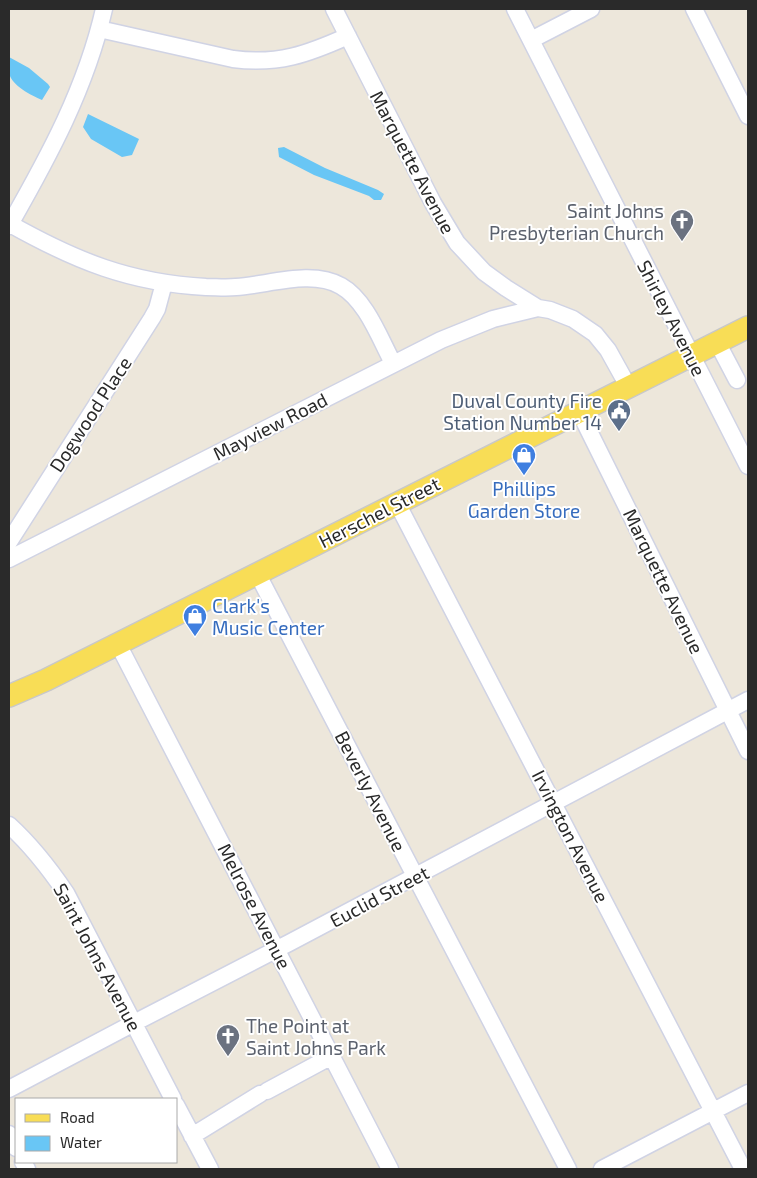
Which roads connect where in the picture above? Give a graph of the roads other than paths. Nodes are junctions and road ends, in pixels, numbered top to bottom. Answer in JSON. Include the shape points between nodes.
{"nodes":[{"id":1,"x":104,"y":9,"type":"edge"},
{"id":2,"x":334,"y":9,"type":"edge"},
{"id":3,"x":515,"y":9,"type":"edge"},
{"id":4,"x":591,"y":9,"type":"edge"},
{"id":5,"x":694,"y":9,"type":"edge"},
{"id":6,"x":99,"y":29,"type":"junction"},
{"id":7,"x":348,"y":36,"type":"junction"},
{"id":8,"x":530,"y":40,"type":"junction"},
{"id":9,"x":743,"y":92,"type":"edge"},
{"id":10,"x":748,"y":116,"type":"edge"},
{"id":11,"x":9,"y":225,"type":"edge"},
{"id":12,"x":164,"y":283,"type":"junction"},
{"id":13,"x":538,"y":308,"type":"junction"},
{"id":14,"x":748,"y":327,"type":"edge"},
{"id":15,"x":717,"y":342,"type":"junction"},
{"id":16,"x":691,"y":355,"type":"junction"},
{"id":17,"x":393,"y":363,"type":"junction"},
{"id":18,"x":737,"y":380,"type":"dead end"},
{"id":19,"x":628,"y":386,"type":"junction"},
{"id":20,"x":579,"y":411,"type":"junction"},
{"id":21,"x":748,"y":466,"type":"edge"},
{"id":22,"x":397,"y":503,"type":"junction"},
{"id":23,"x":9,"y":542,"type":"edge"},
{"id":24,"x":9,"y":559,"type":"edge"},
{"id":25,"x":257,"y":573,"type":"junction"},
{"id":26,"x":118,"y":644,"type":"junction"},
{"id":27,"x":9,"y":696,"type":"edge"},
{"id":28,"x":748,"y":700,"type":"edge"},
{"id":29,"x":728,"y":710,"type":"junction"},
{"id":30,"x":748,"y":751,"type":"edge"},
{"id":31,"x":554,"y":803,"type":"junction"},
{"id":32,"x":9,"y":825,"type":"edge"},
{"id":33,"x":415,"y":876,"type":"junction"},
{"id":34,"x":277,"y":950,"type":"junction"},
{"id":35,"x":134,"y":1022,"type":"junction"},
{"id":36,"x":332,"y":1056,"type":"junction"},
{"id":37,"x":9,"y":1089,"type":"edge"},
{"id":38,"x":748,"y":1093,"type":"edge"},
{"id":39,"x":173,"y":1098,"type":"edge"},
{"id":40,"x":178,"y":1109,"type":"edge"},
{"id":41,"x":714,"y":1111,"type":"junction"},
{"id":42,"x":9,"y":1134,"type":"edge"},
{"id":43,"x":192,"y":1136,"type":"junction"},
{"id":44,"x":15,"y":1146,"type":"edge"},
{"id":45,"x":210,"y":1169,"type":"edge"},
{"id":46,"x":390,"y":1169,"type":"edge"},
{"id":47,"x":568,"y":1169,"type":"edge"},
{"id":48,"x":602,"y":1169,"type":"edge"},
{"id":49,"x":743,"y":1169,"type":"edge"}],
"edges":[{"from":1,"to":6,"type":"street"},
{"from":2,"to":7,"type":"street","name":"Marquette Avenue"},
{"from":3,"to":8,"type":"street","name":"Shirley Avenue"},
{"from":4,"to":8,"type":"street"},
{"from":5,"to":9,"type":"street"},
{"from":6,"to":7,"type":"street","via":[[254,62],[299,56]]},
{"from":6,"to":11,"type":"street","via":[[76,100]]},
{"from":7,"to":13,"type":"street","name":"Marquette Avenue","via":[[456,243],[484,272]]},
{"from":8,"to":16,"type":"street","name":"Shirley Avenue"},
{"from":9,"to":10,"type":"street"},
{"from":11,"to":12,"type":"street","via":[[92,264]]},
{"from":12,"to":17,"type":"street","via":[[236,287],[303,279],[329,281],[358,300]]},
{"from":12,"to":23,"type":"street","name":"Dogwood Place","via":[[152,318]]},
{"from":13,"to":17,"type":"street","name":"Mayview Road","via":[[493,319]]},
{"from":13,"to":19,"type":"street","name":"Marquette Avenue","via":[[573,318],[595,334]]},
{"from":14,"to":15,"type":"main road","name":"Herschel Street"},
{"from":15,"to":16,"type":"main road","name":"Herschel Street"},
{"from":15,"to":18,"type":"street"},
{"from":16,"to":19,"type":"main road","name":"Herschel Street"},
{"from":16,"to":21,"type":"street","name":"Shirley Avenue"},
{"from":17,"to":24,"type":"street","name":"Mayview Road"},
{"from":19,"to":20,"type":"main road","name":"Herschel Street"},
{"from":20,"to":22,"type":"main road","name":"Herschel Street"},
{"from":20,"to":29,"type":"street","name":"Marquette Avenue"},
{"from":22,"to":25,"type":"main road","name":"Herschel Street"},
{"from":22,"to":31,"type":"street","name":"Irvington Avenue"},
{"from":25,"to":26,"type":"main road","name":"Herschel Street"},
{"from":25,"to":33,"type":"street","name":"Beverly Avenue"},
{"from":26,"to":27,"type":"main road","name":"Herschel Street"},
{"from":26,"to":34,"type":"street","name":"Melrose Avenue"},
{"from":28,"to":29,"type":"street","name":"Euclid Street"},
{"from":29,"to":30,"type":"street","name":"Marquette Avenue"},
{"from":29,"to":31,"type":"street","name":"Euclid Street"},
{"from":31,"to":33,"type":"street","name":"Euclid Street"},
{"from":31,"to":41,"type":"street","name":"Irvington Avenue"},
{"from":32,"to":35,"type":"street","name":"Saint Johns Avenue","via":[[50,868],[66,893]]},
{"from":33,"to":34,"type":"street","name":"Euclid Street"},
{"from":33,"to":47,"type":"street","name":"Beverly Avenue"},
{"from":34,"to":35,"type":"street","name":"Euclid Street"},
{"from":34,"to":36,"type":"street","name":"Melrose Avenue"},
{"from":35,"to":37,"type":"street","name":"Euclid Street"},
{"from":35,"to":39,"type":"street","name":"Saint Johns Avenue"},
{"from":36,"to":43,"type":"street"},
{"from":36,"to":46,"type":"street","name":"Melrose Avenue"},
{"from":38,"to":41,"type":"street"},
{"from":40,"to":43,"type":"street"},
{"from":41,"to":48,"type":"street"},
{"from":41,"to":49,"type":"street","name":"Irvington Avenue"},
{"from":42,"to":44,"type":"street"},
{"from":43,"to":45,"type":"street"}]}
